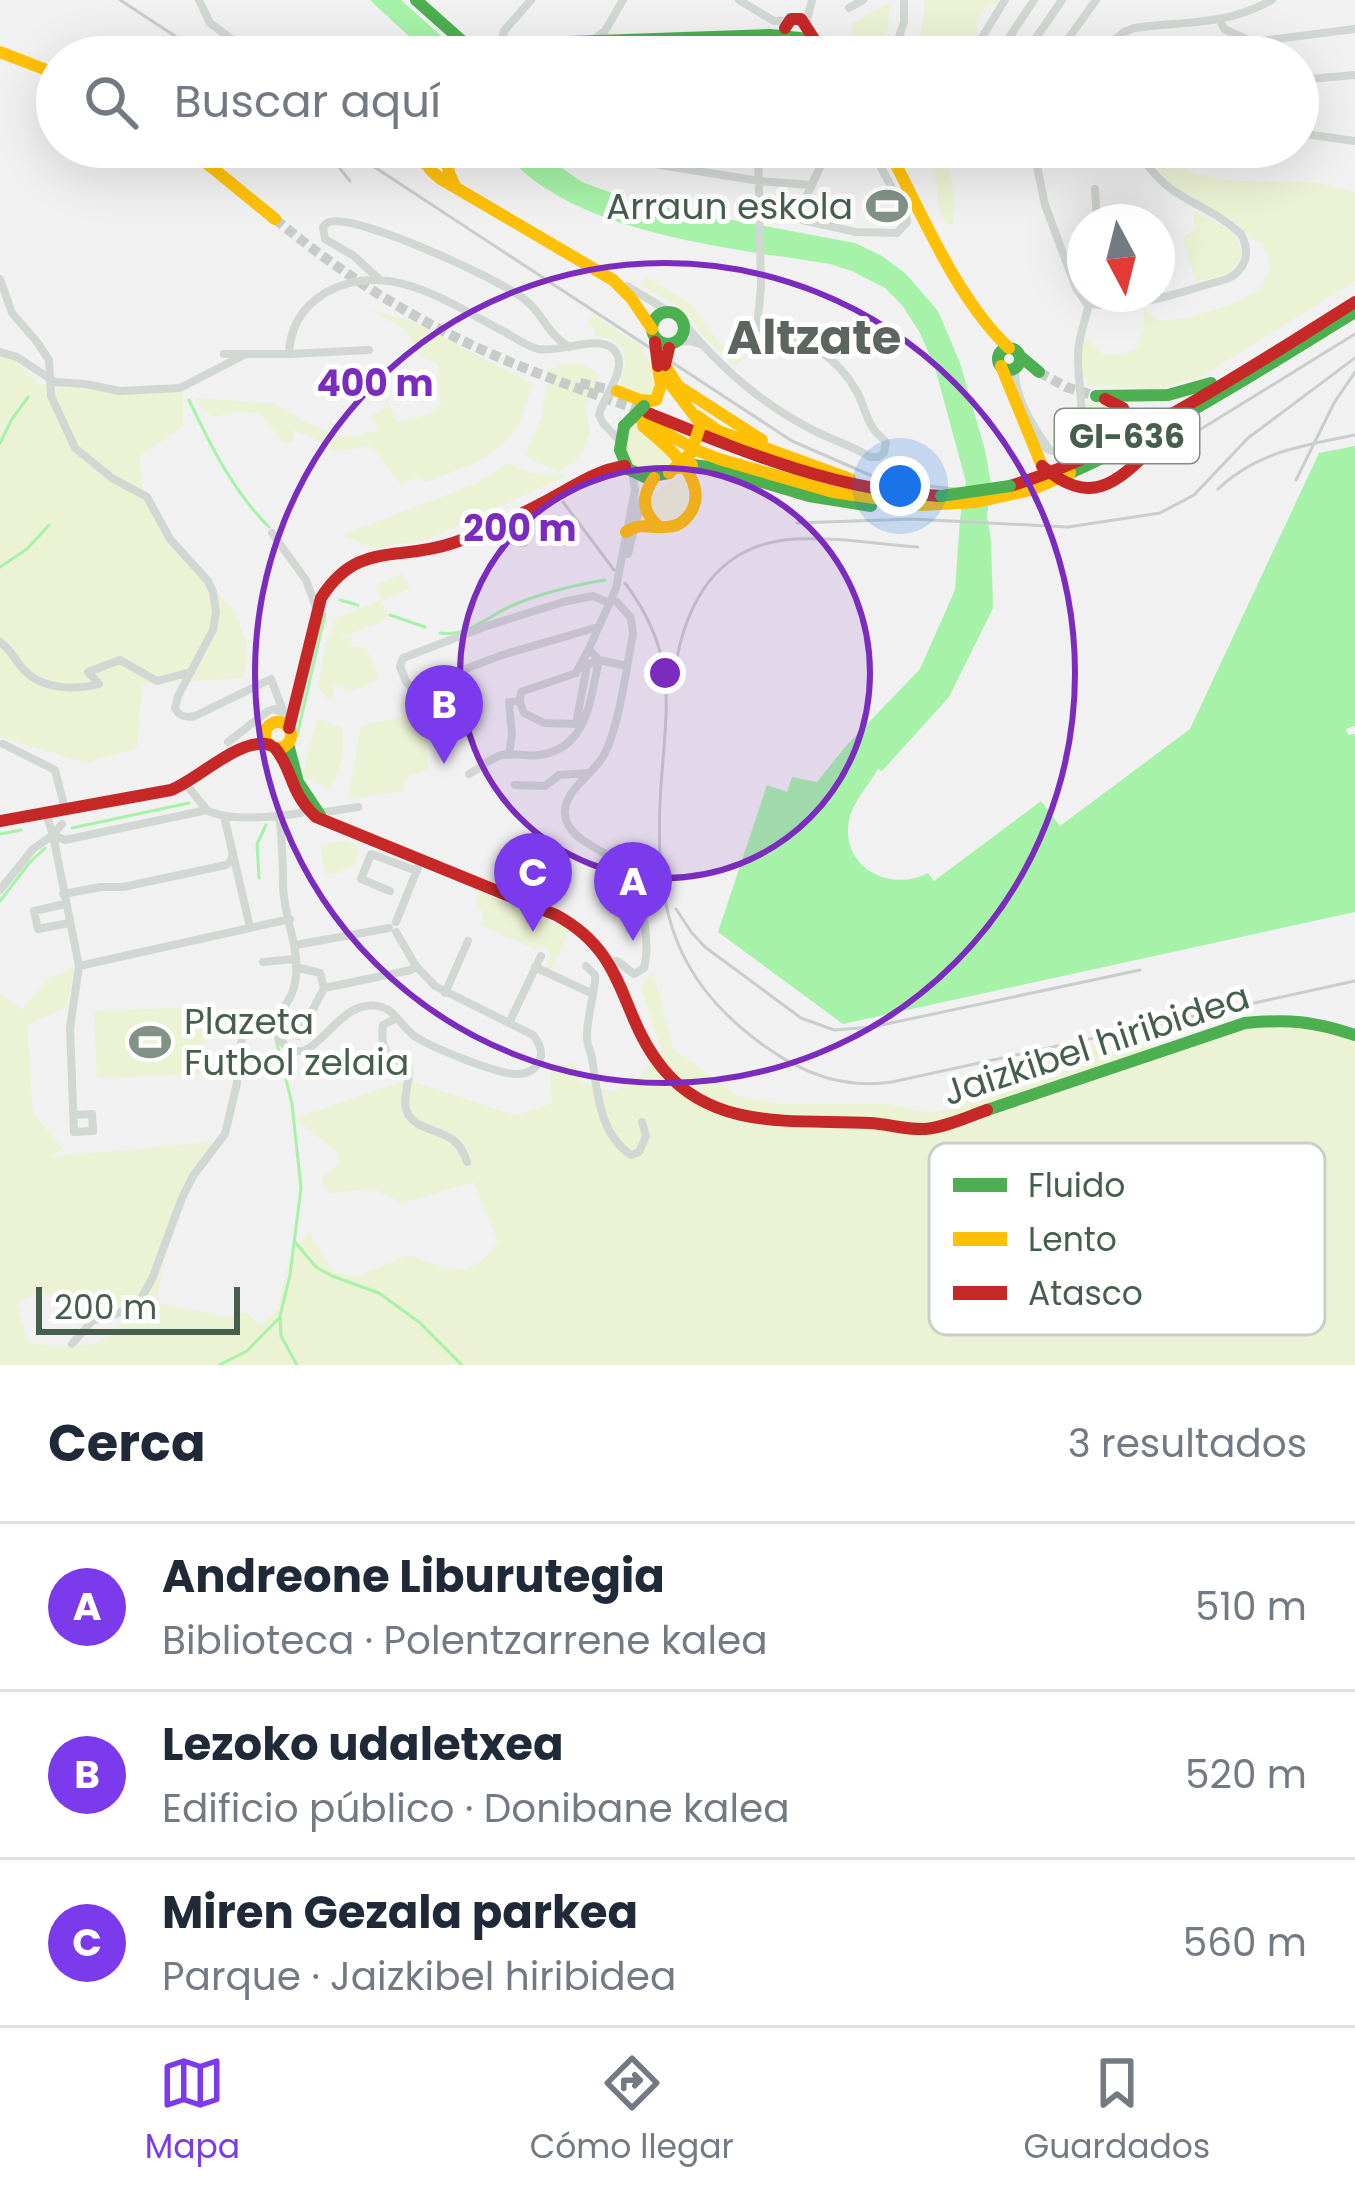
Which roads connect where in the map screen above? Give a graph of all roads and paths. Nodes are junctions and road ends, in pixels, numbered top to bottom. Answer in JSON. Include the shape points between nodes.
{"nodes":[{"id":1,"x":416,"y":0,"type":"edge"},
{"id":2,"x":531,"y":0,"type":"edge"},
{"id":3,"x":622,"y":0,"type":"edge"},
{"id":4,"x":739,"y":0,"type":"edge"},
{"id":5,"x":863,"y":0,"type":"edge"},
{"id":6,"x":904,"y":0,"type":"edge"},
{"id":7,"x":1005,"y":0,"type":"edge"},
{"id":8,"x":1034,"y":0,"type":"edge"},
{"id":9,"x":1062,"y":0,"type":"edge"},
{"id":10,"x":1096,"y":0,"type":"edge"},
{"id":11,"x":1272,"y":0,"type":"edge"},
{"id":12,"x":203,"y":2,"type":"edge"},
{"id":13,"x":812,"y":2,"type":"edge"},
{"id":14,"x":849,"y":8,"type":"dead end"},
{"id":15,"x":1220,"y":20,"type":"junction"},
{"id":16,"x":796,"y":28,"type":"junction"},
{"id":17,"x":1355,"y":29,"type":"edge"},
{"id":18,"x":768,"y":35,"type":"joint"},
{"id":19,"x":226,"y":36,"type":"edge"},
{"id":20,"x":457,"y":36,"type":"edge"},
{"id":21,"x":502,"y":36,"type":"edge"},
{"id":22,"x":600,"y":36,"type":"edge"},
{"id":23,"x":733,"y":36,"type":"edge"},
{"id":24,"x":803,"y":36,"type":"edge"},
{"id":25,"x":899,"y":36,"type":"edge"},
{"id":26,"x":983,"y":36,"type":"edge"},
{"id":27,"x":1010,"y":36,"type":"edge"},
{"id":28,"x":1037,"y":36,"type":"edge"},
{"id":29,"x":1068,"y":36,"type":"edge"},
{"id":30,"x":1119,"y":36,"type":"edge"},
{"id":31,"x":1240,"y":36,"type":"edge"},
{"id":32,"x":1300,"y":36,"type":"edge"},
{"id":33,"x":0,"y":52,"type":"edge"},
{"id":34,"x":36,"y":66,"type":"edge"},
{"id":35,"x":1355,"y":75,"type":"edge"},
{"id":36,"x":1319,"y":78,"type":"edge"},
{"id":37,"x":1319,"y":136,"type":"edge"},
{"id":38,"x":1355,"y":141,"type":"edge"},
{"id":39,"x":213,"y":168,"type":"edge"},
{"id":40,"x":446,"y":168,"type":"edge"},
{"id":41,"x":683,"y":168,"type":"edge"},
{"id":42,"x":759,"y":168,"type":"edge"},
{"id":43,"x":820,"y":168,"type":"edge"},
{"id":44,"x":882,"y":168,"type":"edge"},
{"id":45,"x":898,"y":168,"type":"edge"},
{"id":46,"x":1037,"y":168,"type":"edge"},
{"id":47,"x":1149,"y":168,"type":"edge"},
{"id":48,"x":759,"y":181,"type":"junction"},
{"id":49,"x":812,"y":185,"type":"junction"},
{"id":50,"x":1095,"y":189,"type":"dead end"},
{"id":51,"x":1096,"y":204,"type":"edge"},
{"id":52,"x":759,"y":216,"type":"junction"},
{"id":53,"x":797,"y":218,"type":"junction"},
{"id":54,"x":275,"y":219,"type":"tunnel mouth"},
{"id":55,"x":1067,"y":261,"type":"edge"},
{"id":56,"x":0,"y":279,"type":"edge"},
{"id":57,"x":380,"y":280,"type":"junction"},
{"id":58,"x":613,"y":280,"type":"junction"},
{"id":59,"x":1175,"y":290,"type":"edge"},
{"id":60,"x":1353,"y":309,"type":"edge"},
{"id":61,"x":1088,"y":312,"type":"edge"},
{"id":62,"x":667,"y":313,"type":"junction"},
{"id":63,"x":683,"y":322,"type":"junction"},
{"id":64,"x":757,"y":329,"type":"junction"},
{"id":65,"x":551,"y":335,"type":"junction"},
{"id":66,"x":771,"y":335,"type":"junction"},
{"id":67,"x":663,"y":340,"type":"junction"},
{"id":68,"x":701,"y":345,"type":"junction"},
{"id":69,"x":569,"y":347,"type":"junction"},
{"id":70,"x":369,"y":350,"type":"dead end"},
{"id":71,"x":545,"y":350,"type":"junction"},
{"id":72,"x":0,"y":352,"type":"edge"},
{"id":73,"x":224,"y":354,"type":"dead end"},
{"id":74,"x":245,"y":354,"type":"junction"},
{"id":75,"x":289,"y":354,"type":"junction"},
{"id":76,"x":1010,"y":360,"type":"junction"},
{"id":77,"x":663,"y":366,"type":"junction"},
{"id":78,"x":1239,"y":373,"type":"junction"},
{"id":79,"x":50,"y":380,"type":"junction"},
{"id":80,"x":617,"y":391,"type":"tunnel mouth"},
{"id":81,"x":683,"y":400,"type":"junction"},
{"id":82,"x":1208,"y":402,"type":"junction"},
{"id":83,"x":648,"y":408,"type":"junction"},
{"id":84,"x":698,"y":421,"type":"junction"},
{"id":85,"x":624,"y":426,"type":"junction"},
{"id":86,"x":609,"y":428,"type":"junction"},
{"id":87,"x":871,"y":436,"type":"junction"},
{"id":88,"x":1028,"y":438,"type":"junction"},
{"id":89,"x":619,"y":443,"type":"junction"},
{"id":90,"x":844,"y":445,"type":"junction"},
{"id":91,"x":779,"y":452,"type":"junction"},
{"id":92,"x":1053,"y":452,"type":"junction"},
{"id":93,"x":866,"y":453,"type":"junction"},
{"id":94,"x":1094,"y":453,"type":"junction"},
{"id":95,"x":680,"y":468,"type":"junction"},
{"id":96,"x":629,"y":469,"type":"junction"},
{"id":97,"x":596,"y":473,"type":"junction"},
{"id":98,"x":655,"y":478,"type":"junction"},
{"id":99,"x":1011,"y":491,"type":"junction"},
{"id":100,"x":887,"y":493,"type":"junction"},
{"id":101,"x":644,"y":496,"type":"junction"},
{"id":102,"x":942,"y":501,"type":"junction"},
{"id":103,"x":922,"y":505,"type":"junction"},
{"id":104,"x":660,"y":526,"type":"junction"},
{"id":105,"x":490,"y":527,"type":"junction"},
{"id":106,"x":630,"y":528,"type":"junction"},
{"id":107,"x":272,"y":532,"type":"dead end"},
{"id":108,"x":524,"y":543,"type":"dead end"},
{"id":109,"x":612,"y":601,"type":"junction"},
{"id":110,"x":317,"y":610,"type":"junction"},
{"id":111,"x":598,"y":627,"type":"junction"},
{"id":112,"x":0,"y":642,"type":"edge"},
{"id":113,"x":589,"y":649,"type":"junction"},
{"id":114,"x":598,"y":660,"type":"junction"},
{"id":115,"x":627,"y":666,"type":"junction"},
{"id":116,"x":193,"y":672,"type":"junction"},
{"id":117,"x":302,"y":680,"type":"junction"},
{"id":118,"x":521,"y":697,"type":"junction"},
{"id":119,"x":280,"y":722,"type":"junction"},
{"id":120,"x":228,"y":742,"type":"dead end"},
{"id":121,"x":3,"y":743,"type":"dead end"},
{"id":122,"x":278,"y":746,"type":"junction"},
{"id":123,"x":509,"y":754,"type":"junction"},
{"id":124,"x":591,"y":773,"type":"junction"},
{"id":125,"x":469,"y":774,"type":"dead end"},
{"id":126,"x":183,"y":784,"type":"junction"},
{"id":127,"x":515,"y":785,"type":"dead end"},
{"id":128,"x":303,"y":805,"type":"junction"},
{"id":129,"x":358,"y":807,"type":"dead end"},
{"id":130,"x":207,"y":810,"type":"junction"},
{"id":131,"x":60,"y":816,"type":"junction"},
{"id":132,"x":224,"y":816,"type":"junction"},
{"id":133,"x":276,"y":816,"type":"junction"},
{"id":134,"x":322,"y":817,"type":"junction"},
{"id":135,"x":0,"y":821,"type":"edge"},
{"id":136,"x":53,"y":835,"type":"junction"},
{"id":137,"x":233,"y":853,"type":"junction"},
{"id":138,"x":419,"y":866,"type":"junction"},
{"id":139,"x":0,"y":890,"type":"edge"},
{"id":140,"x":390,"y":891,"type":"dead end"},
{"id":141,"x":64,"y":899,"type":"junction"},
{"id":142,"x":290,"y":919,"type":"junction"},
{"id":143,"x":69,"y":923,"type":"junction"},
{"id":144,"x":250,"y":927,"type":"junction"},
{"id":145,"x":393,"y":927,"type":"junction"},
{"id":146,"x":468,"y":941,"type":"dead end"},
{"id":147,"x":296,"y":945,"type":"junction"},
{"id":148,"x":541,"y":956,"type":"dead end"},
{"id":149,"x":263,"y":962,"type":"dead end"},
{"id":150,"x":610,"y":962,"type":"junction"},
{"id":151,"x":295,"y":963,"type":"junction"},
{"id":152,"x":79,"y":966,"type":"junction"},
{"id":153,"x":416,"y":966,"type":"junction"},
{"id":154,"x":586,"y":966,"type":"dead end"},
{"id":155,"x":535,"y":967,"type":"junction"},
{"id":156,"x":324,"y":988,"type":"junction"},
{"id":157,"x":445,"y":993,"type":"junction"},
{"id":158,"x":593,"y":994,"type":"junction"},
{"id":159,"x":397,"y":1018,"type":"junction"},
{"id":160,"x":509,"y":1023,"type":"junction"},
{"id":161,"x":276,"y":1027,"type":"junction"},
{"id":162,"x":1355,"y":1035,"type":"edge"},
{"id":163,"x":299,"y":1036,"type":"dead end"},
{"id":164,"x":74,"y":1114,"type":"dead end"},
{"id":165,"x":643,"y":1122,"type":"dead end"},
{"id":166,"x":467,"y":1162,"type":"dead end"},
{"id":167,"x":72,"y":1344,"type":"dead end"}],
"edges":[{"from":1,"to":20,"type":"main road"},
{"from":2,"to":21,"type":"street"},
{"from":3,"to":22,"type":"street"},
{"from":4,"to":16,"type":"street"},
{"from":5,"to":14,"type":"street"},
{"from":6,"to":25,"type":"street"},
{"from":7,"to":26,"type":"street"},
{"from":8,"to":27,"type":"street"},
{"from":9,"to":28,"type":"street"},
{"from":10,"to":29,"type":"street"},
{"from":11,"to":15,"type":"street"},
{"from":12,"to":19,"type":"street"},
{"from":13,"to":16,"type":"street"},
{"from":15,"to":30,"type":"street"},
{"from":15,"to":31,"type":"street"},
{"from":16,"to":18,"type":"main road"},
{"from":16,"to":24,"type":"main road"},
{"from":17,"to":32,"type":"street"},
{"from":18,"to":23,"type":"main road"},
{"from":33,"to":34,"type":"main road"},
{"from":35,"to":36,"type":"street"},
{"from":37,"to":38,"type":"street"},
{"from":39,"to":54,"type":"main road"},
{"from":40,"to":58,"type":"main road","via":[[458,188]]},
{"from":41,"to":48,"type":"street"},
{"from":42,"to":48,"type":"street"},
{"from":43,"to":49,"type":"street"},
{"from":44,"to":53,"type":"street","via":[[906,214],[898,233]]},
{"from":45,"to":76,"type":"main road"},
{"from":46,"to":55,"type":"street"},
{"from":47,"to":59,"type":"street","via":[[1246,243],[1232,278]]},
{"from":48,"to":49,"type":"street"},
{"from":48,"to":52,"type":"street"},
{"from":49,"to":53,"type":"street"},
{"from":50,"to":51,"type":"street"},
{"from":52,"to":53,"type":"street"},
{"from":52,"to":64,"type":"street"},
{"from":56,"to":79,"type":"street","via":[[12,313],[45,352]]},
{"from":57,"to":65,"type":"street","via":[[325,239],[322,227],[350,224],[439,254],[525,300]]},
{"from":57,"to":71,"type":"street","via":[[425,290]]},
{"from":57,"to":75,"type":"street","via":[[350,282],[311,304],[294,327]]},
{"from":58,"to":62,"type":"main road"},
{"from":58,"to":67,"type":"main road"},
{"from":60,"to":78,"type":"main road","number":"GI-636"},
{"from":60,"to":82,"type":"main road","number":"GI-636"},
{"from":61,"to":92,"type":"street","via":[[1078,353],[1082,432],[1070,449]]},
{"from":62,"to":63,"type":"main road"},
{"from":62,"to":67,"type":"main road","via":[[655,319]]},
{"from":63,"to":67,"type":"main road","via":[[684,333]]},
{"from":63,"to":68,"type":"street"},
{"from":64,"to":66,"type":"street"},
{"from":64,"to":66,"type":"street","via":[[751,338],[758,347]]},
{"from":65,"to":69,"type":"street"},
{"from":65,"to":71,"type":"street"},
{"from":66,"to":87,"type":"street","via":[[839,366]]},
{"from":67,"to":68,"type":"street"},
{"from":67,"to":77,"type":"main road","bridge":true},
{"from":68,"to":90,"type":"street","via":[[770,405]]},
{"from":69,"to":71,"type":"street"},
{"from":69,"to":86,"type":"street","via":[[603,344],[616,353],[617,373],[599,411]]},
{"from":70,"to":75,"type":"street"},
{"from":72,"to":79,"type":"street"},
{"from":73,"to":74,"type":"street"},
{"from":74,"to":75,"type":"street"},
{"from":74,"to":79,"type":"street","via":[[180,388],[110,391]]},
{"from":76,"to":88,"type":"main road"},
{"from":76,"to":92,"type":"street","via":[[1023,402]]},
{"from":77,"to":81,"type":"main road"},
{"from":77,"to":83,"type":"main road"},
{"from":77,"to":91,"type":"main road","via":[[692,396]]},
{"from":78,"to":94,"type":"main road","number":"GI-636"},
{"from":78,"to":94,"type":"main road","via":[[1175,395],[1096,396],[1127,418]]},
{"from":79,"to":116,"type":"street","via":[[75,448],[147,497],[170,539],[208,581],[216,612]]},
{"from":80,"to":83,"type":"main road"},
{"from":81,"to":83,"type":"main road"},
{"from":81,"to":84,"type":"main road"},
{"from":82,"to":88,"type":"main road","bridge":true,"via":[[1102,488],[1060,482]]},
{"from":82,"to":99,"type":"main road","number":"GI-636","via":[[1087,466]]},
{"from":83,"to":85,"type":"main road","bridge":true},
{"from":83,"to":100,"type":"main road","number":"GI-636","via":[[816,477]]},
{"from":83,"to":103,"type":"main road","number":"GI-636","via":[[696,450],[746,468]]},
{"from":83,"to":104,"type":"main road","via":[[641,424],[687,472],[694,494],[685,520]]},
{"from":84,"to":91,"type":"main road"},
{"from":84,"to":95,"type":"main road","bridge":true,"via":[[695,446]]},
{"from":85,"to":86,"type":"street"},
{"from":85,"to":89,"type":"main road"},
{"from":86,"to":89,"type":"street"},
{"from":87,"to":90,"type":"street"},
{"from":87,"to":93,"type":"street"},
{"from":87,"to":93,"type":"street","via":[[886,442],[884,453]]},
{"from":88,"to":92,"type":"street"},
{"from":89,"to":96,"type":"main road"},
{"from":89,"to":97,"type":"main road"},
{"from":90,"to":93,"type":"street"},
{"from":91,"to":100,"type":"main road"},
{"from":94,"to":99,"type":"main road","number":"GI-636"},
{"from":95,"to":98,"type":"main road"},
{"from":95,"to":103,"type":"main road","via":[[831,501]]},
{"from":96,"to":97,"type":"main road"},
{"from":96,"to":98,"type":"main road"},
{"from":96,"to":106,"type":"street"},
{"from":97,"to":105,"type":"main road"},
{"from":98,"to":101,"type":"main road"},
{"from":99,"to":102,"type":"main road","number":"GI-636","bridge":true},
{"from":100,"to":102,"type":"main road","number":"GI-636"},
{"from":101,"to":104,"type":"main road","via":[[646,513]]},
{"from":101,"to":106,"type":"street"},
{"from":102,"to":103,"type":"main road","number":"GI-636"},
{"from":104,"to":106,"type":"main road"},
{"from":105,"to":108,"type":"street","via":[[502,540]]},
{"from":105,"to":110,"type":"main road","via":[[436,549],[361,559],[334,577]]},
{"from":106,"to":109,"type":"street"},
{"from":107,"to":110,"type":"street"},
{"from":109,"to":111,"type":"street"},
{"from":109,"to":111,"type":"street","via":[[563,602],[403,658],[400,666],[413,689]]},
{"from":109,"to":115,"type":"street","via":[[632,623]]},
{"from":110,"to":117,"type":"main road"},
{"from":111,"to":113,"type":"street"},
{"from":112,"to":116,"type":"street","via":[[30,676],[58,687],[99,684],[88,671],[120,660],[158,681]]},
{"from":113,"to":114,"type":"street"},
{"from":113,"to":118,"type":"street","via":[[576,673]]},
{"from":114,"to":115,"type":"street"},
{"from":114,"to":118,"type":"street","via":[[584,670],[576,724],[533,718]]},
{"from":114,"to":123,"type":"street","via":[[578,736],[554,752]]},
{"from":115,"to":124,"type":"street","via":[[610,740]]},
{"from":116,"to":119,"type":"street","via":[[176,702],[182,716],[271,679]]},
{"from":117,"to":119,"type":"main road"},
{"from":117,"to":119,"type":"main road"},
{"from":118,"to":123,"type":"street","via":[[509,702]]},
{"from":119,"to":120,"type":"street","via":[[268,711]]},
{"from":119,"to":122,"type":"main road","via":[[291,734]]},
{"from":119,"to":122,"type":"main road","via":[[266,740]]},
{"from":119,"to":126,"type":"main road"},
{"from":121,"to":131,"type":"street","via":[[55,770]]},
{"from":122,"to":126,"type":"main road","via":[[249,745]]},
{"from":122,"to":128,"type":"main road","name":"Jaizkibel hiribidea"},
{"from":122,"to":134,"type":"main road"},
{"from":123,"to":125,"type":"street"},
{"from":124,"to":127,"type":"street"},
{"from":124,"to":150,"type":"street","via":[[566,803],[566,822],[616,860],[635,886],[646,944],[644,968],[634,974]]},
{"from":126,"to":130,"type":"street"},
{"from":126,"to":131,"type":"main road"},
{"from":128,"to":133,"type":"street","via":[[301,813]]},
{"from":128,"to":134,"type":"main road","name":"Jaizkibel hiribidea"},
{"from":129,"to":134,"type":"street","via":[[328,809]]},
{"from":130,"to":132,"type":"street"},
{"from":130,"to":136,"type":"street","via":[[65,840]]},
{"from":131,"to":135,"type":"main road"},
{"from":131,"to":136,"type":"street"},
{"from":132,"to":133,"type":"street"},
{"from":132,"to":137,"type":"street"},
{"from":133,"to":142,"type":"street"},
{"from":134,"to":138,"type":"main road","name":"Jaizkibel hiribidea"},
{"from":136,"to":139,"type":"street"},
{"from":136,"to":141,"type":"street"},
{"from":137,"to":141,"type":"street","via":[[226,865]]},
{"from":137,"to":144,"type":"street"},
{"from":138,"to":140,"type":"street","name":"Jaizkibel hiribidea","via":[[371,854],[362,879]]},
{"from":138,"to":145,"type":"street"},
{"from":138,"to":150,"type":"main road","name":"Jaizkibel hiribidea","via":[[574,924]]},
{"from":141,"to":143,"type":"street"},
{"from":141,"to":143,"type":"street","via":[[34,911],[38,929]]},
{"from":142,"to":144,"type":"street"},
{"from":142,"to":147,"type":"street"},
{"from":143,"to":152,"type":"street"},
{"from":144,"to":152,"type":"street"},
{"from":145,"to":147,"type":"street"},
{"from":145,"to":153,"type":"street"},
{"from":146,"to":157,"type":"street"},
{"from":147,"to":151,"type":"street"},
{"from":148,"to":155,"type":"street"},
{"from":149,"to":151,"type":"street"},
{"from":150,"to":162,"type":"main road","name":"Jaizkibel hiribidea","via":[[645,1042],[670,1076],[710,1106],[776,1123],[932,1128],[1256,1020],[1301,1020]]},
{"from":151,"to":156,"type":"street","via":[[320,974]]},
{"from":151,"to":161,"type":"street","via":[[293,991]]},
{"from":152,"to":164,"type":"street","via":[[70,1028]]},
{"from":153,"to":156,"type":"street"},
{"from":153,"to":157,"type":"street"},
{"from":154,"to":158,"type":"street","via":[[595,975]]},
{"from":155,"to":158,"type":"street"},
{"from":155,"to":160,"type":"street"},
{"from":156,"to":163,"type":"street"},
{"from":157,"to":160,"type":"street"},
{"from":158,"to":165,"type":"street","via":[[587,1041],[600,1114],[632,1155],[646,1136]]},
{"from":159,"to":160,"type":"street","via":[[435,1048],[521,1075],[541,1050]]},
{"from":159,"to":161,"type":"street","via":[[372,1006],[355,1010],[304,1050],[286,1045]]},
{"from":159,"to":166,"type":"street","via":[[382,1030],[388,1056],[410,1071],[407,1113],[456,1141]]},
{"from":161,"to":167,"type":"street","via":[[242,1036],[225,1134],[193,1175],[140,1302],[92,1321]]}]}
